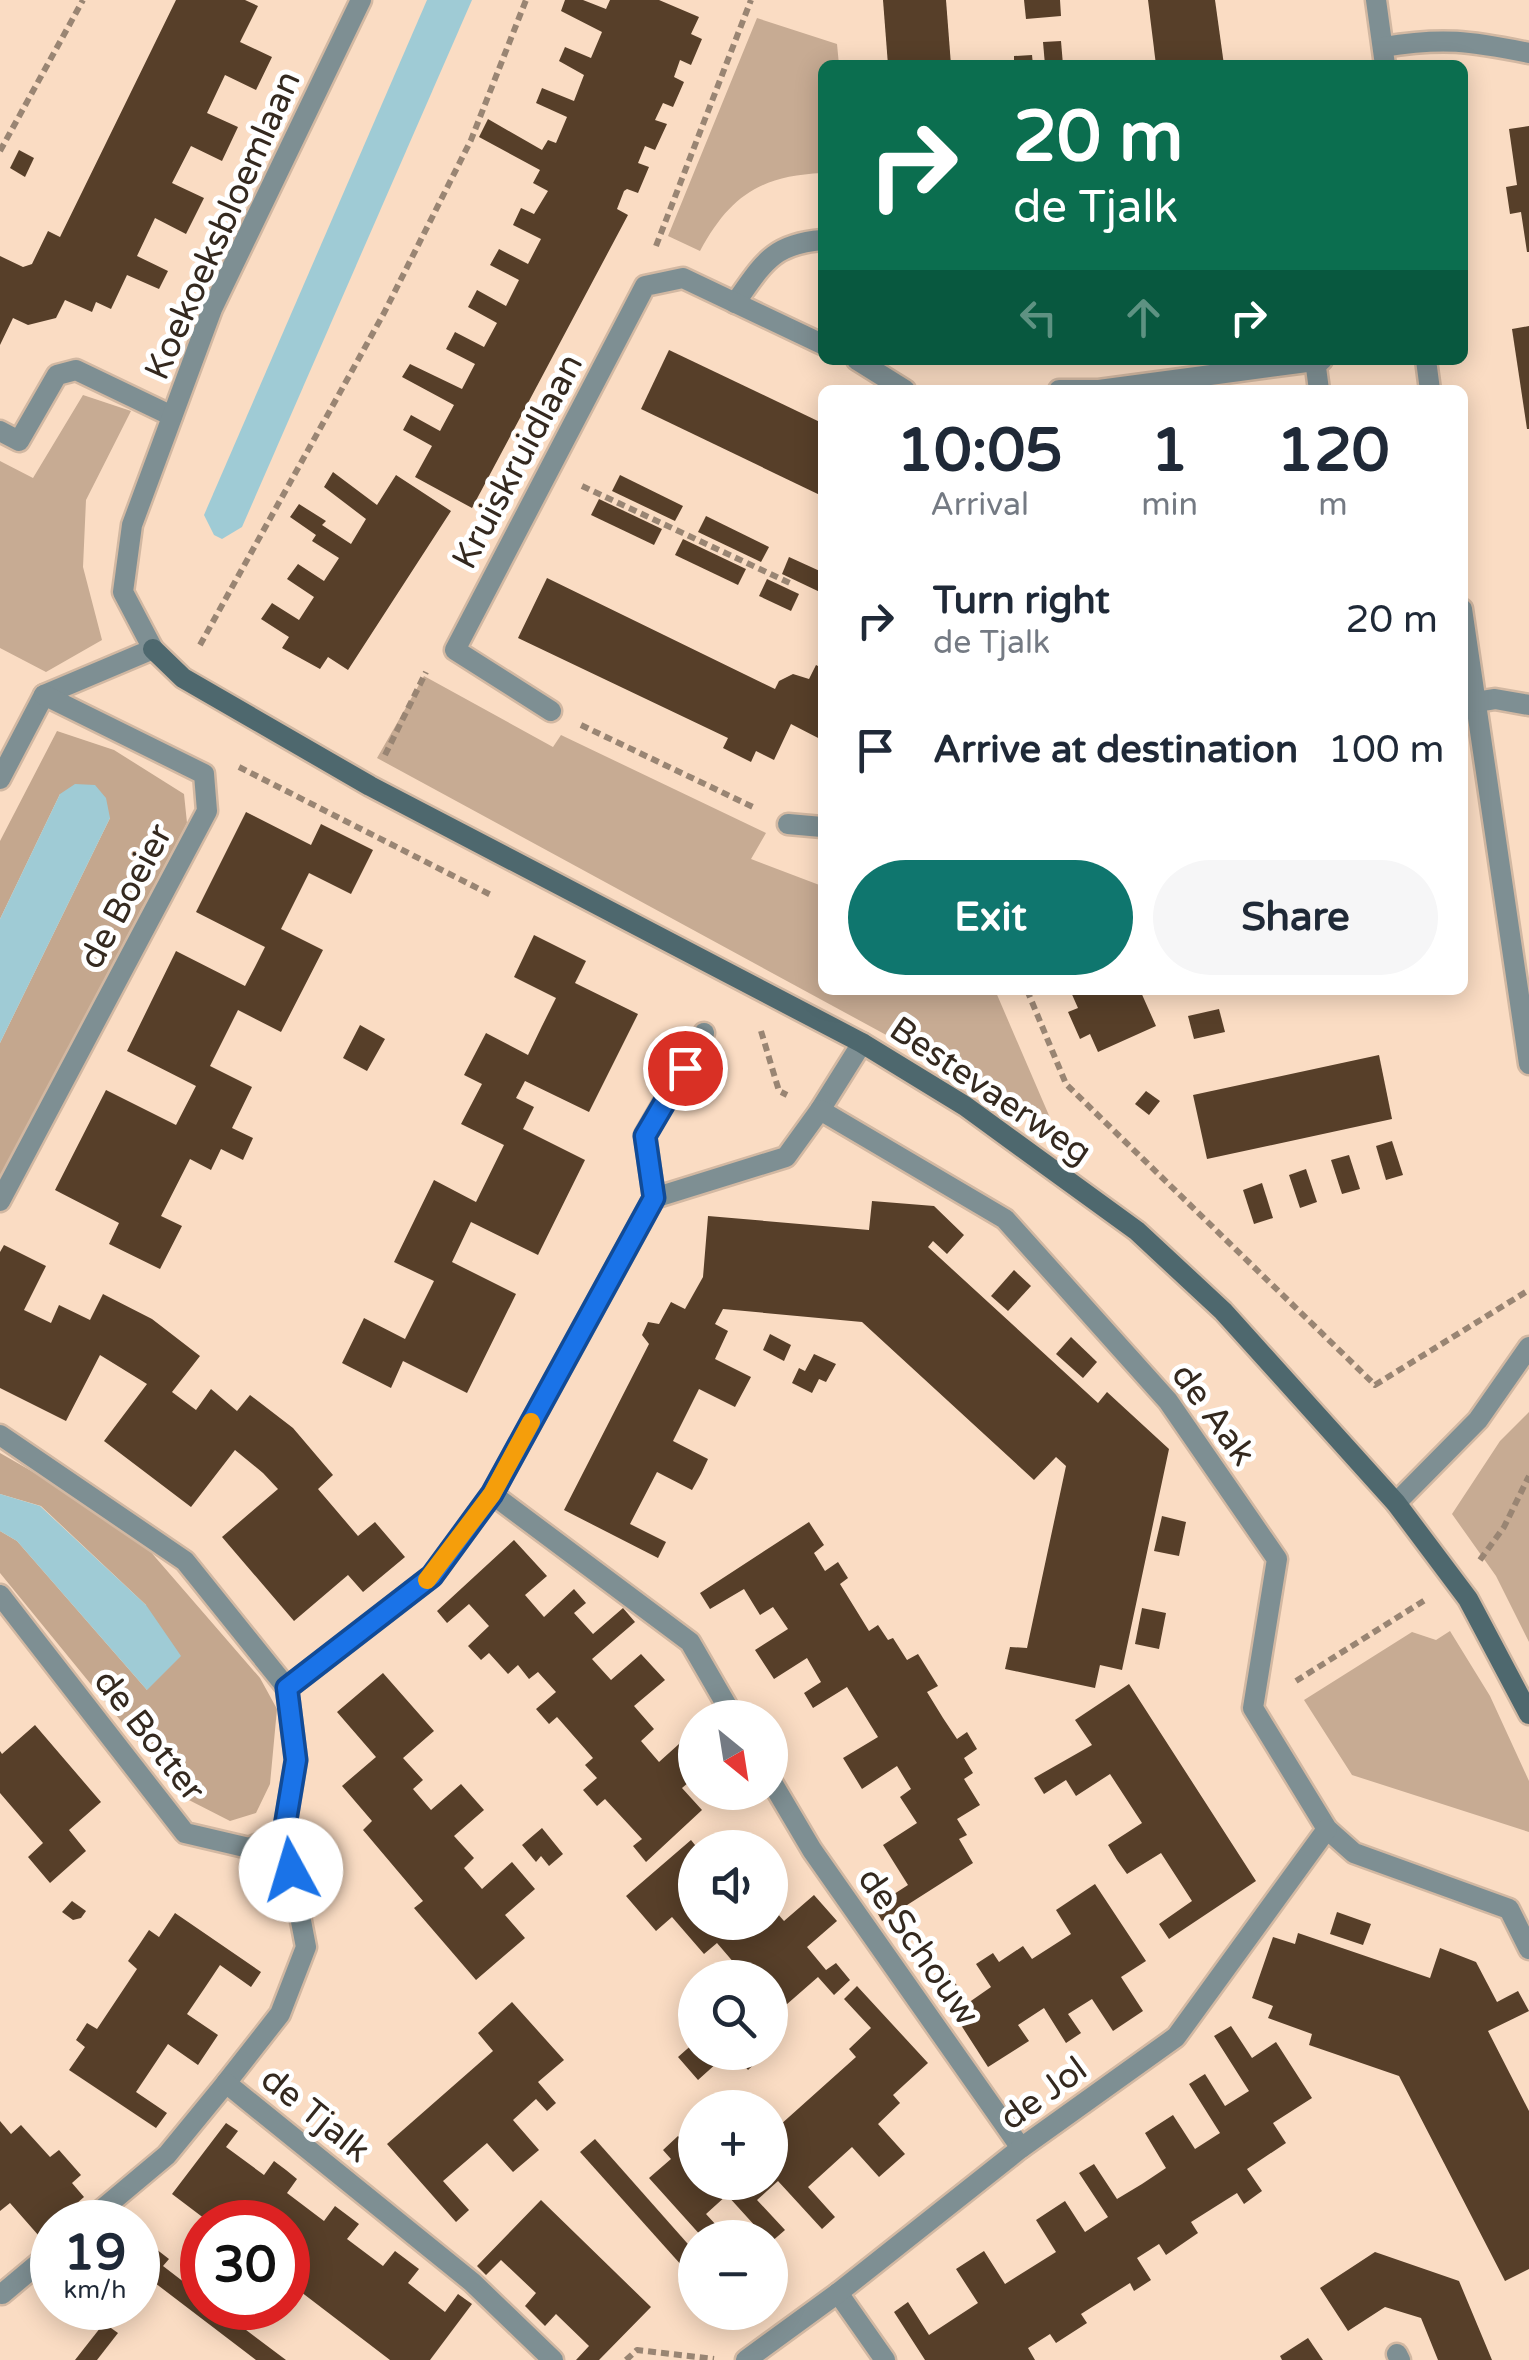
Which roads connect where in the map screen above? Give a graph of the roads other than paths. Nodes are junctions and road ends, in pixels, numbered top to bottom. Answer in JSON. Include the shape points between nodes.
{"nodes":[{"id":1,"x":361,"y":0,"type":"edge"},
{"id":2,"x":1376,"y":0,"type":"edge"},
{"id":3,"x":1529,"y":53,"type":"edge"},
{"id":4,"x":1384,"y":56,"type":"edge"},
{"id":5,"x":818,"y":240,"type":"edge"},
{"id":6,"x":735,"y":303,"type":"junction"},
{"id":7,"x":818,"y":342,"type":"edge"},
{"id":8,"x":866,"y":365,"type":"edge"},
{"id":9,"x":1281,"y":365,"type":"edge"},
{"id":10,"x":898,"y":385,"type":"edge"},
{"id":11,"x":1135,"y":385,"type":"edge"},
{"id":12,"x":172,"y":416,"type":"junction"},
{"id":13,"x":0,"y":431,"type":"edge"},
{"id":14,"x":153,"y":649,"type":"junction"},
{"id":15,"x":1468,"y":649,"type":"edge"},
{"id":16,"x":44,"y":695,"type":"junction"},
{"id":17,"x":1476,"y":702,"type":"junction"},
{"id":18,"x":1529,"y":705,"type":"edge"},
{"id":19,"x":552,"y":711,"type":"road end"},
{"id":20,"x":0,"y":779,"type":"edge"},
{"id":21,"x":788,"y":824,"type":"road end"},
{"id":22,"x":818,"y":828,"type":"edge"},
{"id":23,"x":704,"y":1034,"type":"dead end"},
{"id":24,"x":862,"y":1044,"type":"junction"},
{"id":25,"x":1529,"y":1064,"type":"edge"},
{"id":26,"x":820,"y":1110,"type":"junction"},
{"id":27,"x":654,"y":1198,"type":"junction"},
{"id":28,"x":0,"y":1201,"type":"edge"},
{"id":29,"x":1529,"y":1347,"type":"edge"},
{"id":30,"x":0,"y":1435,"type":"edge"},
{"id":31,"x":492,"y":1494,"type":"junction"},
{"id":32,"x":1396,"y":1503,"type":"junction"},
{"id":33,"x":0,"y":1596,"type":"edge"},
{"id":34,"x":287,"y":1688,"type":"junction"},
{"id":35,"x":724,"y":1700,"type":"edge"},
{"id":36,"x":1529,"y":1714,"type":"edge"},
{"id":37,"x":788,"y":1809,"type":"edge"},
{"id":38,"x":1327,"y":1830,"type":"junction"},
{"id":39,"x":284,"y":1832,"type":"junction"},
{"id":40,"x":1529,"y":1949,"type":"edge"},
{"id":41,"x":226,"y":2083,"type":"junction"},
{"id":42,"x":1021,"y":2148,"type":"junction"},
{"id":43,"x":113,"y":2200,"type":"edge"},
{"id":44,"x":30,"y":2272,"type":"edge"},
{"id":45,"x":838,"y":2293,"type":"junction"},
{"id":46,"x":1,"y":2298,"type":"edge"},
{"id":47,"x":553,"y":2360,"type":"edge"},
{"id":48,"x":746,"y":2360,"type":"edge"},
{"id":49,"x":884,"y":2360,"type":"edge"}],
"edges":[{"from":1,"to":12,"type":"street","name":"Koekoeksbloemlaan","via":[[212,309]]},
{"from":2,"to":4,"type":"street"},
{"from":3,"to":4,"type":"street","via":[[1430,39]]},
{"from":5,"to":6,"type":"street","via":[[793,242],[765,262]]},
{"from":6,"to":7,"type":"street"},
{"from":6,"to":19,"type":"street","name":"Kruiskruidlaan","via":[[683,278],[645,286],[455,650]]},
{"from":8,"to":10,"type":"street"},
{"from":9,"to":11,"type":"street"},
{"from":12,"to":13,"type":"street","via":[[76,370],[57,375],[19,441]]},
{"from":12,"to":14,"type":"street","name":"Koekoeksbloemlaan","via":[[132,526],[123,592]]},
{"from":14,"to":16,"type":"street"},
{"from":14,"to":24,"type":"street","name":"Bestevaerweg","via":[[183,678],[370,786]]},
{"from":15,"to":17,"type":"street"},
{"from":16,"to":20,"type":"street"},
{"from":16,"to":28,"type":"street","name":"de Boeier","via":[[204,774],[207,811]]},
{"from":17,"to":18,"type":"street"},
{"from":17,"to":25,"type":"street"},
{"from":21,"to":22,"type":"street"},
{"from":23,"to":27,"type":"street","via":[[645,1136]]},
{"from":24,"to":26,"type":"street"},
{"from":24,"to":32,"type":"street","name":"Bestevaerweg","via":[[965,1106],[1137,1232],[1223,1311]]},
{"from":26,"to":27,"type":"street","via":[[786,1157]]},
{"from":26,"to":38,"type":"street","name":"de Aak","via":[[1005,1219],[1168,1401],[1277,1559],[1252,1708]]},
{"from":27,"to":31,"type":"street"},
{"from":29,"to":32,"type":"street","via":[[1478,1420]]},
{"from":30,"to":34,"type":"street","via":[[184,1561]]},
{"from":31,"to":34,"type":"street","via":[[432,1576]]},
{"from":31,"to":35,"type":"street","via":[[690,1642]]},
{"from":32,"to":36,"type":"street","name":"Bestevaerweg","via":[[1455,1578]]},
{"from":33,"to":39,"type":"street","name":"de Botter","via":[[185,1833],[250,1848]]},
{"from":34,"to":39,"type":"street","via":[[296,1760]]},
{"from":37,"to":42,"type":"street","name":"de Schouw"},
{"from":38,"to":40,"type":"street","via":[[1354,1853],[1509,1909]]},
{"from":38,"to":42,"type":"street","name":"de Jol","via":[[1176,2038]]},
{"from":39,"to":41,"type":"street","via":[[306,1947],[280,2014]]},
{"from":41,"to":43,"type":"street","name":"de Tjalk","via":[[167,2155]]},
{"from":41,"to":47,"type":"street","name":"de Tjalk","via":[[472,2282]]},
{"from":42,"to":45,"type":"street","name":"de Jol"},
{"from":44,"to":46,"type":"street"},
{"from":45,"to":48,"type":"street","name":"de Jol"},
{"from":45,"to":49,"type":"street"}]}
